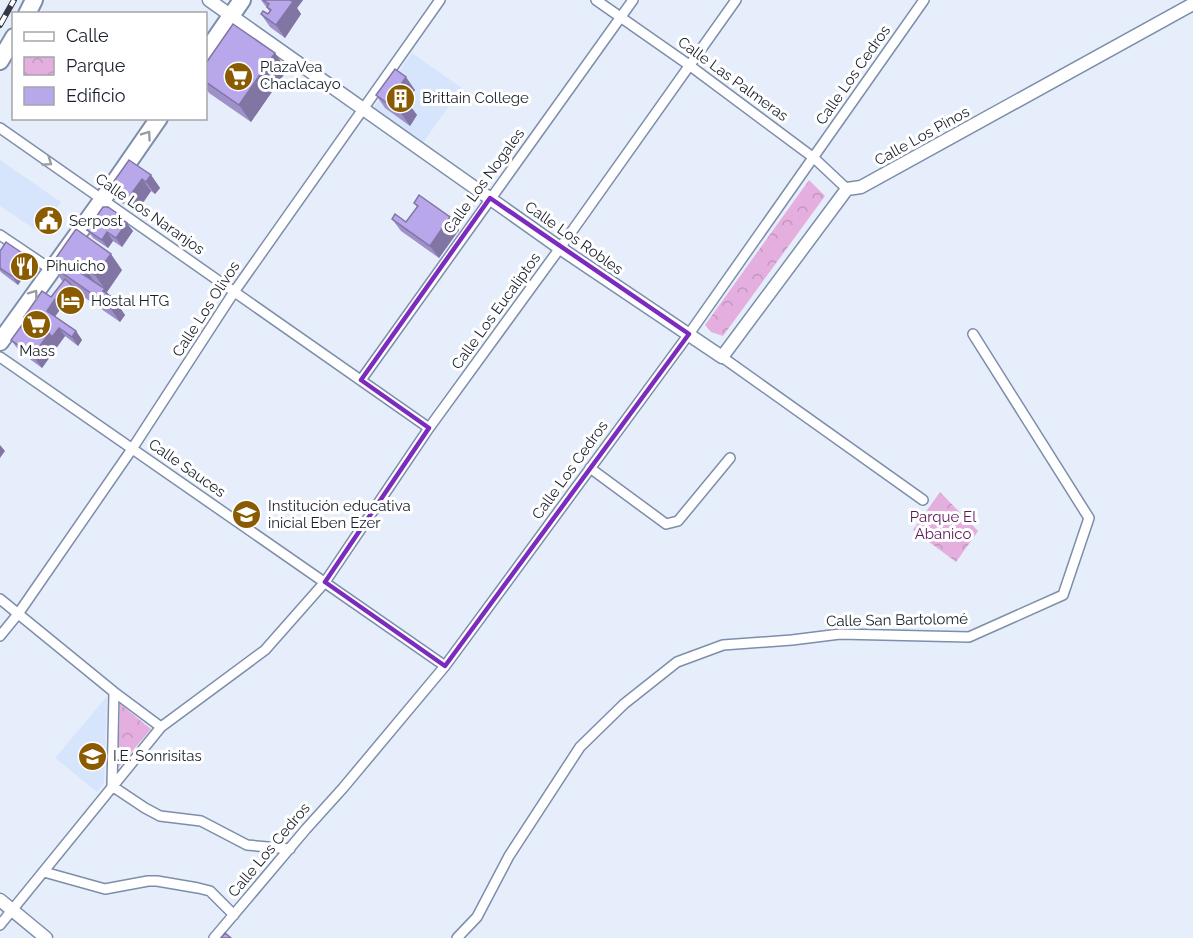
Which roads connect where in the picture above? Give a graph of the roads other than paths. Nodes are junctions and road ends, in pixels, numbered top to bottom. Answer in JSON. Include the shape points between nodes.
{"nodes":[{"id":1,"x":209,"y":0,"type":"edge"},
{"id":2,"x":242,"y":0,"type":"edge"},
{"id":3,"x":440,"y":0,"type":"edge"},
{"id":4,"x":596,"y":0,"type":"edge"},
{"id":5,"x":633,"y":0,"type":"edge"},
{"id":6,"x":736,"y":0,"type":"edge"},
{"id":7,"x":924,"y":0,"type":"edge"},
{"id":8,"x":1193,"y":4,"type":"edge"},
{"id":9,"x":231,"y":15,"type":"junction"},
{"id":10,"x":620,"y":17,"type":"junction"},
{"id":11,"x":12,"y":40,"type":"edge"},
{"id":12,"x":207,"y":51,"type":"edge"},
{"id":13,"x":0,"y":61,"type":"edge"},
{"id":14,"x":690,"y":65,"type":"junction"},
{"id":15,"x":362,"y":108,"type":"junction"},
{"id":16,"x":158,"y":120,"type":"edge"},
{"id":17,"x":0,"y":128,"type":"edge"},
{"id":18,"x":814,"y":158,"type":"junction"},
{"id":19,"x":847,"y":189,"type":"junction"},
{"id":20,"x":490,"y":198,"type":"junction"},
{"id":21,"x":103,"y":200,"type":"junction"},
{"id":22,"x":0,"y":235,"type":"edge"},
{"id":23,"x":560,"y":248,"type":"junction"},
{"id":24,"x":52,"y":270,"type":"junction"},
{"id":25,"x":234,"y":292,"type":"junction"},
{"id":26,"x":689,"y":334,"type":"junction"},
{"id":27,"x":974,"y":334,"type":"dead end"},
{"id":28,"x":0,"y":342,"type":"edge"},
{"id":29,"x":0,"y":357,"type":"edge"},
{"id":30,"x":722,"y":357,"type":"junction"},
{"id":31,"x":361,"y":380,"type":"junction"},
{"id":32,"x":429,"y":428,"type":"junction"},
{"id":33,"x":132,"y":449,"type":"junction"},
{"id":34,"x":730,"y":458,"type":"dead end"},
{"id":35,"x":590,"y":468,"type":"junction"},
{"id":36,"x":923,"y":500,"type":"dead end"},
{"id":37,"x":325,"y":582,"type":"junction"},
{"id":38,"x":0,"y":599,"type":"edge"},
{"id":39,"x":18,"y":614,"type":"junction"},
{"id":40,"x":0,"y":636,"type":"edge"},
{"id":41,"x":445,"y":666,"type":"junction"},
{"id":42,"x":114,"y":692,"type":"junction"},
{"id":43,"x":161,"y":727,"type":"junction"},
{"id":44,"x":112,"y":786,"type":"junction"},
{"id":45,"x":290,"y":849,"type":"junction"},
{"id":46,"x":44,"y":872,"type":"junction"},
{"id":47,"x":0,"y":900,"type":"edge"},
{"id":48,"x":13,"y":910,"type":"junction"},
{"id":49,"x":234,"y":915,"type":"junction"},
{"id":50,"x":0,"y":926,"type":"edge"},
{"id":51,"x":46,"y":938,"type":"edge"},
{"id":52,"x":214,"y":938,"type":"edge"},
{"id":53,"x":457,"y":938,"type":"edge"}],
"edges":[{"from":1,"to":9,"type":"street","name":"Calle Los Robles"},
{"from":2,"to":9,"type":"highway"},
{"from":3,"to":15,"type":"street","name":"Calle Los Olivos"},
{"from":4,"to":10,"type":"street","name":"Calle Las Palmeras"},
{"from":5,"to":10,"type":"street","name":"Calle Los Nogales"},
{"from":6,"to":14,"type":"street","name":"Calle Los Eucaliptos"},
{"from":7,"to":18,"type":"street","name":"Calle Los Cedros"},
{"from":8,"to":19,"type":"street","name":"Calle Los Pinos","via":[[861,187]]},
{"from":9,"to":12,"type":"highway"},
{"from":9,"to":15,"type":"street","name":"Calle Los Robles"},
{"from":10,"to":14,"type":"street","name":"Calle Las Palmeras"},
{"from":10,"to":20,"type":"street","name":"Calle Los Nogales"},
{"from":11,"to":13,"type":"highway"},
{"from":14,"to":18,"type":"street","name":"Calle Las Palmeras"},
{"from":14,"to":23,"type":"street","name":"Calle Los Eucaliptos"},
{"from":15,"to":20,"type":"street","name":"Calle Los Robles"},
{"from":15,"to":25,"type":"street","name":"Calle Los Olivos"},
{"from":21,"to":16,"type":"highway","one_way":true},
{"from":17,"to":21,"type":"street","name":"Calle Los Naranjos","one_way":true},
{"from":18,"to":19,"type":"street","name":"Calle Las Palmeras"},
{"from":18,"to":26,"type":"street","name":"Calle Los Cedros"},
{"from":19,"to":30,"type":"street"},
{"from":20,"to":23,"type":"street","name":"Calle Los Robles"},
{"from":20,"to":31,"type":"street","name":"Calle Los Nogales"},
{"from":21,"to":24,"type":"highway"},
{"from":21,"to":25,"type":"street","name":"Calle Los Naranjos"},
{"from":22,"to":24,"type":"street"},
{"from":23,"to":26,"type":"street","name":"Calle Los Robles"},
{"from":23,"to":32,"type":"street","name":"Calle Los Eucaliptos"},
{"from":28,"to":24,"type":"highway","one_way":true},
{"from":25,"to":31,"type":"street","name":"Calle Los Naranjos"},
{"from":25,"to":33,"type":"street","name":"Calle Los Olivos"},
{"from":26,"to":30,"type":"street","name":"Calle Los Robles"},
{"from":26,"to":35,"type":"street","name":"Calle Los Cedros"},
{"from":27,"to":53,"type":"street","name":"Calle San Bartolomé","via":[[1089,518],[1063,595],[969,637],[840,634],[723,645],[677,662],[624,704],[580,747],[509,856],[477,917]]},
{"from":29,"to":33,"type":"street","name":"Calle Sauces"},
{"from":30,"to":36,"type":"street","name":"Calle Los Robles"},
{"from":31,"to":32,"type":"street","name":"Calle Los Naranjos"},
{"from":32,"to":37,"type":"street","name":"Calle Los Eucaliptos"},
{"from":33,"to":37,"type":"street","name":"Calle Sauces"},
{"from":33,"to":39,"type":"street","name":"Calle Los Olivos"},
{"from":34,"to":35,"type":"street","via":[[678,521],[666,524]]},
{"from":35,"to":41,"type":"street","name":"Calle Los Cedros"},
{"from":37,"to":41,"type":"street","name":"Calle Sauces"},
{"from":37,"to":43,"type":"street","name":"Calle Los Eucaliptos","via":[[265,650]]},
{"from":38,"to":39,"type":"street"},
{"from":39,"to":40,"type":"street","name":"Calle Los Olivos"},
{"from":39,"to":42,"type":"street"},
{"from":41,"to":45,"type":"street","name":"Calle Los Cedros"},
{"from":42,"to":43,"type":"street"},
{"from":42,"to":44,"type":"street"},
{"from":43,"to":44,"type":"street","name":"Calle Los Eucaliptos"},
{"from":44,"to":45,"type":"street","via":[[160,816],[201,821],[247,845]]},
{"from":44,"to":46,"type":"street","name":"Calle Los Eucaliptos"},
{"from":45,"to":49,"type":"street","name":"Calle Los Cedros"},
{"from":46,"to":48,"type":"street","name":"Calle Los Eucaliptos"},
{"from":46,"to":49,"type":"street","via":[[105,889],[157,880],[198,888],[210,891]]},
{"from":47,"to":48,"type":"street"},
{"from":48,"to":50,"type":"street","name":"Calle Los Eucaliptos"},
{"from":48,"to":51,"type":"street"},
{"from":49,"to":52,"type":"street","name":"Calle Los Cedros"}]}
